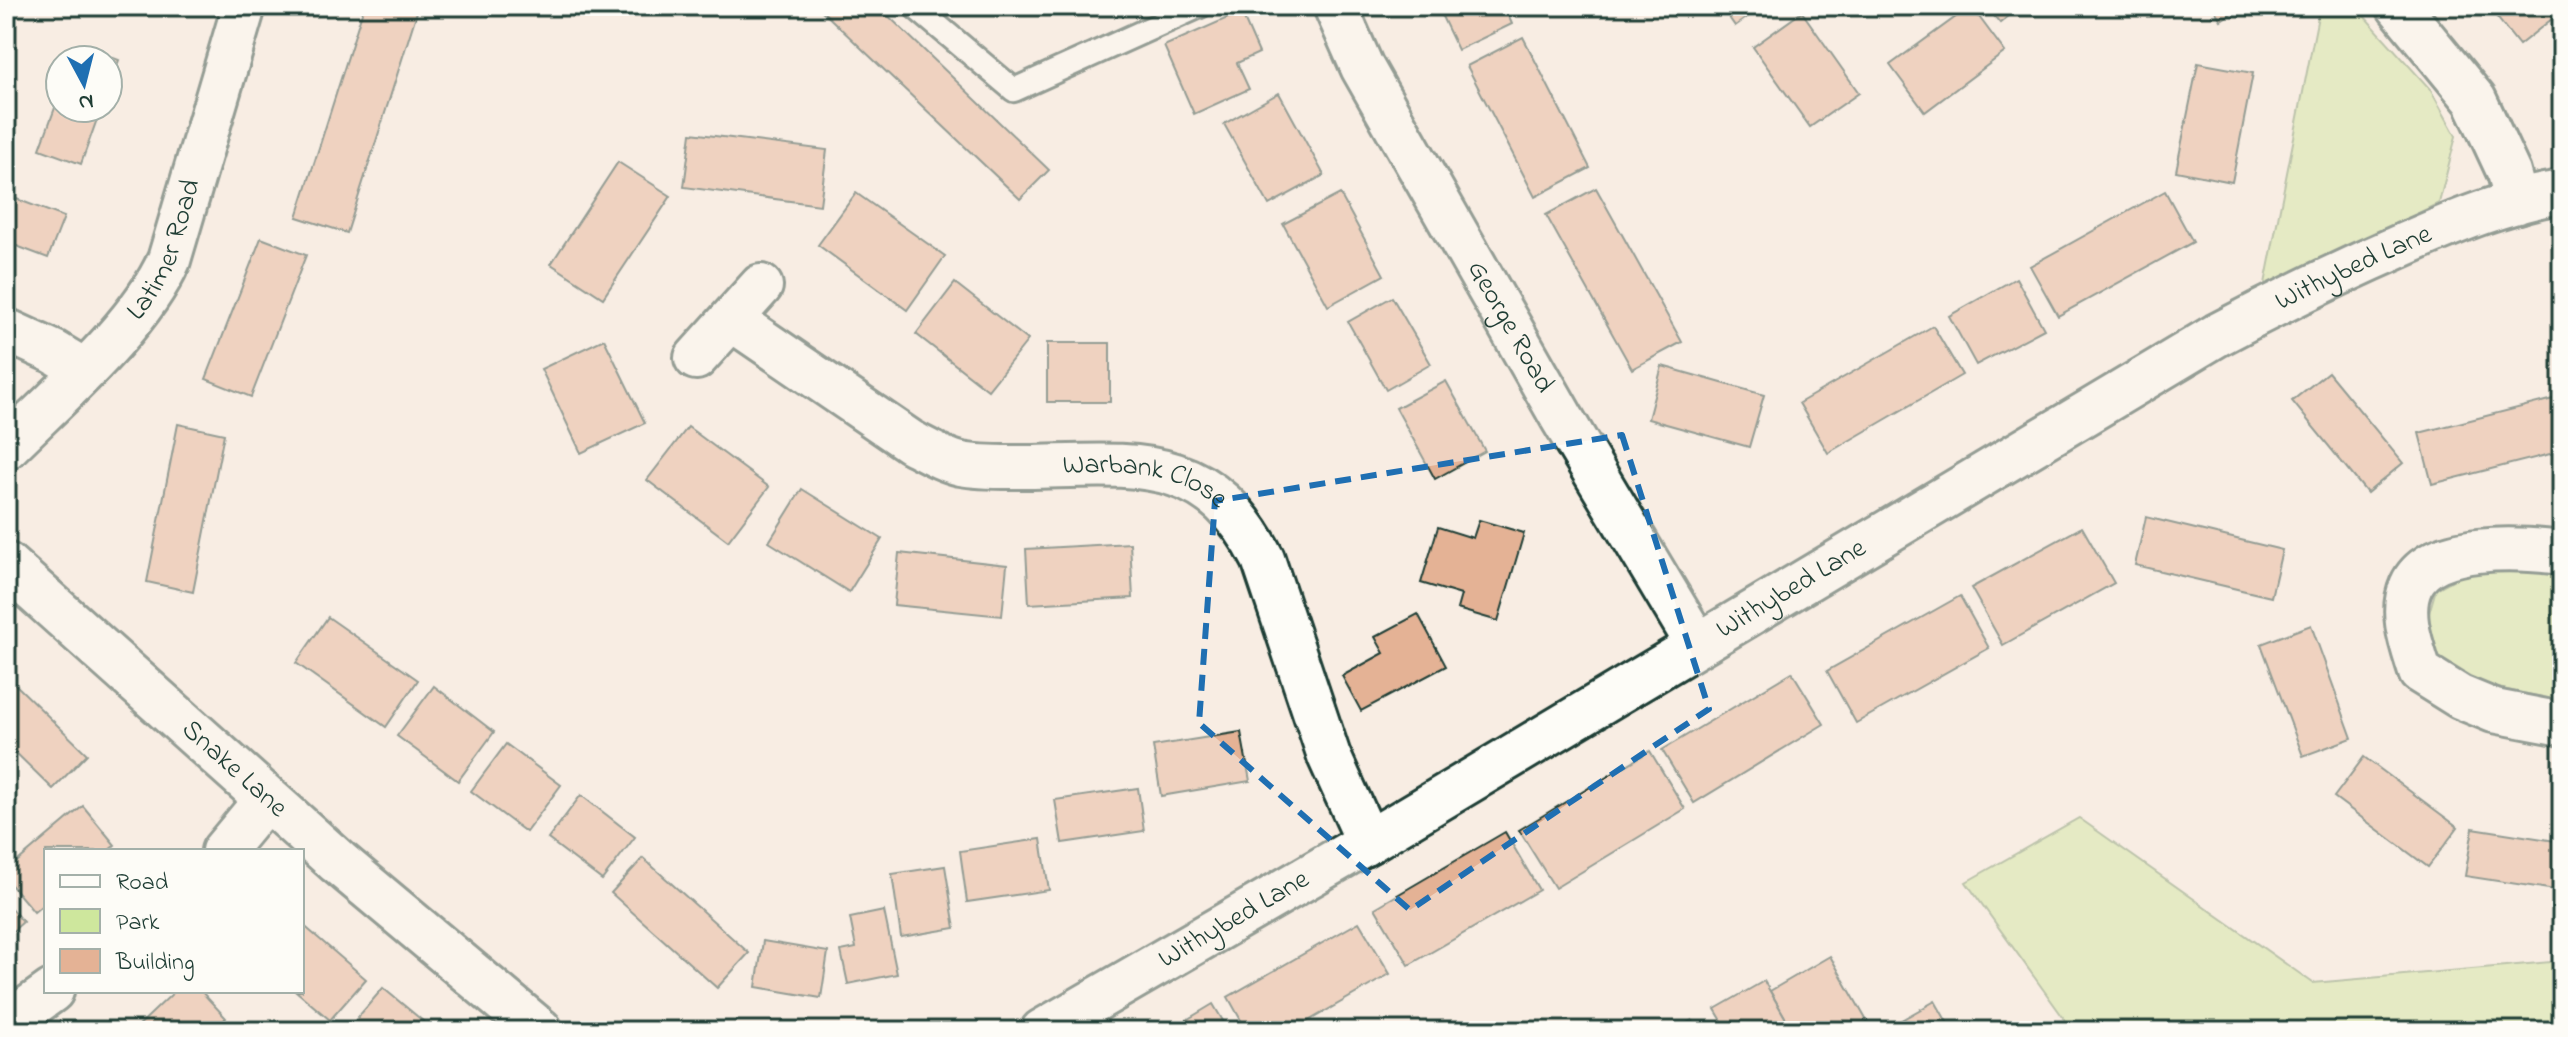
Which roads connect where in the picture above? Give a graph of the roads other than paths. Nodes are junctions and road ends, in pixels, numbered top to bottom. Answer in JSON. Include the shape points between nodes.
{"nodes":[{"id":1,"x":244,"y":6,"type":"edge"},
{"id":2,"x":914,"y":6,"type":"edge"},
{"id":3,"x":1200,"y":6,"type":"edge"},
{"id":4,"x":1335,"y":6,"type":"edge"},
{"id":5,"x":2398,"y":6,"type":"edge"},
{"id":6,"x":2562,"y":192,"type":"edge"},
{"id":7,"x":2517,"y":202,"type":"junction"},
{"id":8,"x":761,"y":286,"type":"dead end"},
{"id":9,"x":732,"y":320,"type":"junction"},
{"id":10,"x":6,"y":330,"type":"edge"},
{"id":11,"x":696,"y":358,"type":"dead end"},
{"id":12,"x":84,"y":370,"type":"junction"},
{"id":13,"x":6,"y":448,"type":"edge"},
{"id":14,"x":2562,"y":553,"type":"edge"},
{"id":15,"x":6,"y":565,"type":"edge"},
{"id":16,"x":1697,"y":644,"type":"junction"},
{"id":17,"x":2562,"y":724,"type":"edge"},
{"id":18,"x":267,"y":798,"type":"junction"},
{"id":19,"x":1368,"y":842,"type":"junction"},
{"id":20,"x":225,"y":849,"type":"edge"},
{"id":21,"x":49,"y":993,"type":"edge"},
{"id":22,"x":6,"y":1024,"type":"edge"},
{"id":23,"x":540,"y":1031,"type":"edge"},
{"id":24,"x":1042,"y":1031,"type":"edge"}],
"edges":[{"from":1,"to":12,"type":"street","name":"Latimer Road","via":[[169,260],[146,301]]},
{"from":2,"to":3,"type":"lane","via":[[1014,90]]},
{"from":4,"to":16,"type":"street","name":"George Road","via":[[1362,67]]},
{"from":5,"to":7,"type":"street","via":[[2475,100]]},
{"from":6,"to":7,"type":"street","name":"Withybed Lane"},
{"from":7,"to":16,"type":"street","name":"Withybed Lane","via":[[2364,262],[2217,335]]},
{"from":8,"to":9,"type":"street"},
{"from":9,"to":11,"type":"street"},
{"from":9,"to":19,"type":"street","name":"Warbank Close","via":[[936,456],[987,466],[1123,465],[1166,471],[1200,484],[1250,533],[1263,559],[1329,756]]},
{"from":10,"to":12,"type":"street"},
{"from":12,"to":13,"type":"street","name":"Latimer Road"},
{"from":14,"to":17,"type":"street","via":[[2485,549],[2430,565],[2411,585],[2407,610],[2420,672],[2494,711]]},
{"from":15,"to":18,"type":"street","name":"Snake Lane"},
{"from":16,"to":19,"type":"street","name":"Withybed Lane"},
{"from":18,"to":20,"type":"street"},
{"from":18,"to":23,"type":"street","name":"Snake Lane"},
{"from":19,"to":24,"type":"street","name":"Withybed Lane"},
{"from":21,"to":22,"type":"street"}]}
